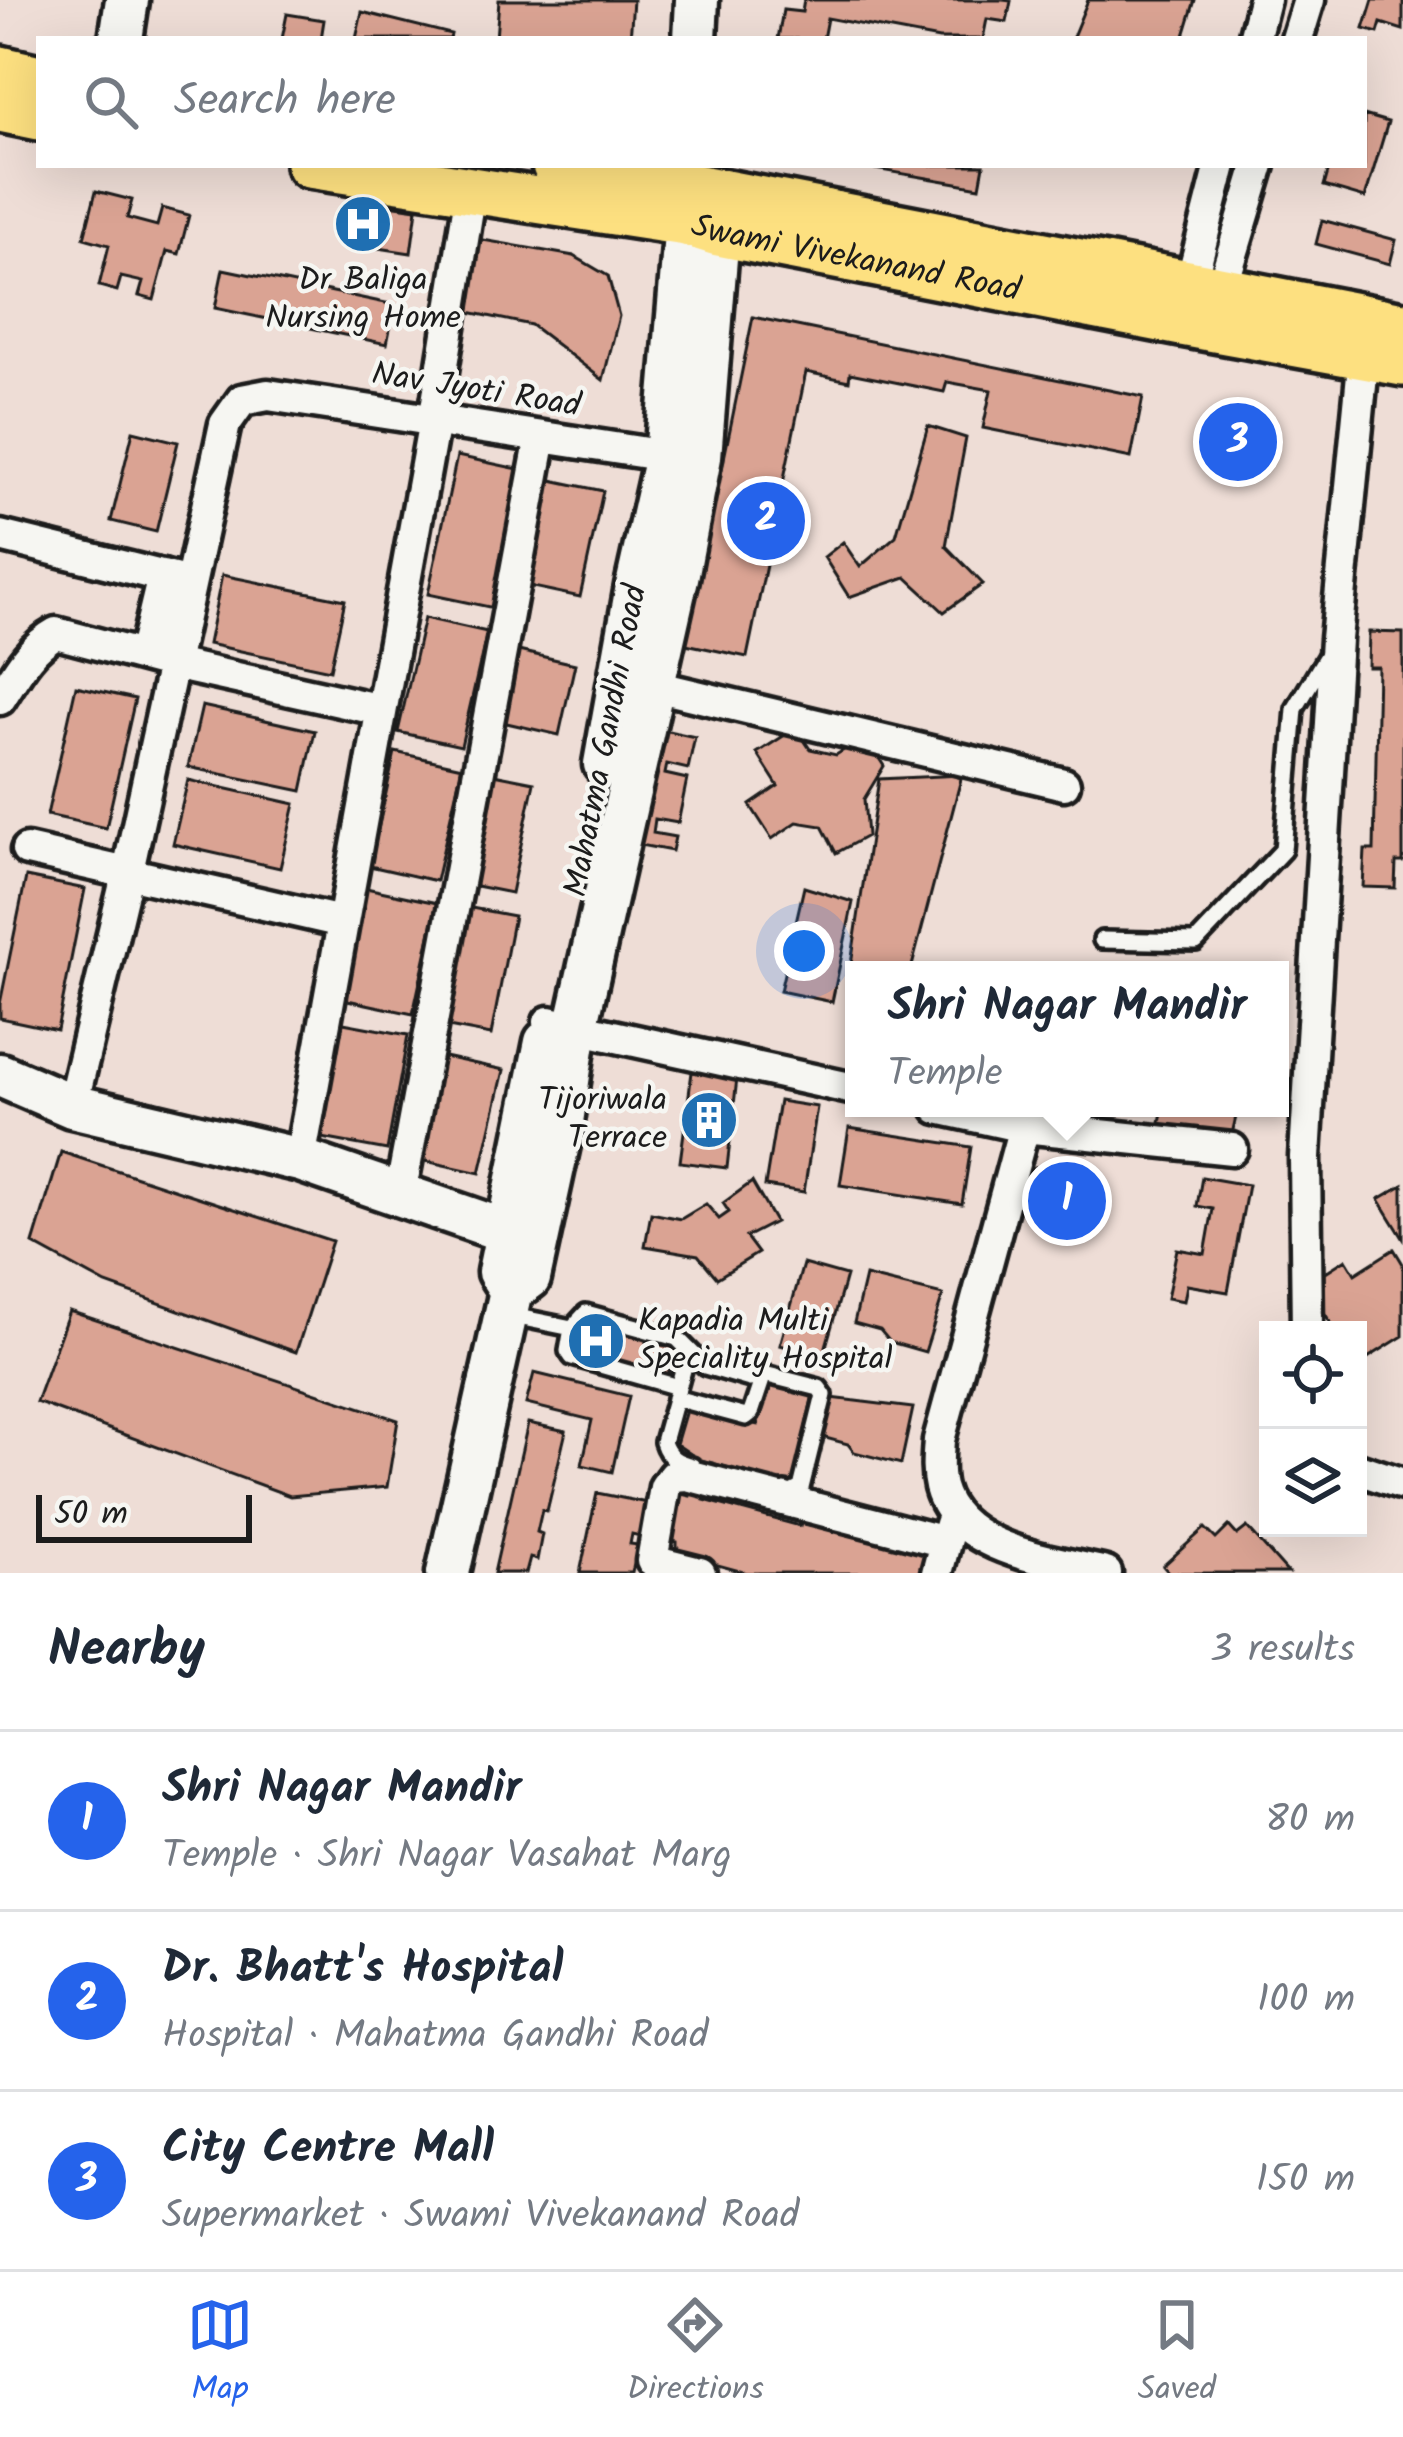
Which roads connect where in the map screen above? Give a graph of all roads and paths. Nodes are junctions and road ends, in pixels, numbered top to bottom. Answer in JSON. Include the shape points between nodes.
{"nodes":[{"id":1,"x":127,"y":0,"type":"edge"},
{"id":2,"x":697,"y":0,"type":"edge"},
{"id":3,"x":1264,"y":0,"type":"edge"},
{"id":4,"x":1309,"y":0,"type":"edge"},
{"id":5,"x":122,"y":36,"type":"edge"},
{"id":6,"x":694,"y":36,"type":"edge"},
{"id":7,"x":1255,"y":36,"type":"edge"},
{"id":8,"x":1298,"y":36,"type":"edge"},
{"id":9,"x":0,"y":69,"type":"edge"},
{"id":10,"x":36,"y":77,"type":"edge"},
{"id":11,"x":0,"y":109,"type":"edge"},
{"id":12,"x":36,"y":116,"type":"edge"},
{"id":13,"x":328,"y":168,"type":"edge"},
{"id":14,"x":570,"y":168,"type":"edge"},
{"id":15,"x":1221,"y":168,"type":"edge"},
{"id":16,"x":1258,"y":168,"type":"edge"},
{"id":17,"x":471,"y":190,"type":"junction"},
{"id":18,"x":699,"y":193,"type":"edge"},
{"id":19,"x":1206,"y":288,"type":"junction"},
{"id":20,"x":1403,"y":325,"type":"edge"},
{"id":21,"x":1384,"y":359,"type":"edge"},
{"id":22,"x":434,"y":421,"type":"junction"},
{"id":23,"x":541,"y":437,"type":"junction"},
{"id":24,"x":683,"y":456,"type":"junction"},
{"id":25,"x":0,"y":536,"type":"edge"},
{"id":26,"x":177,"y":579,"type":"junction"},
{"id":27,"x":1336,"y":640,"type":"junction"},
{"id":28,"x":158,"y":660,"type":"junction"},
{"id":29,"x":637,"y":681,"type":"junction"},
{"id":30,"x":0,"y":699,"type":"edge"},
{"id":31,"x":381,"y":710,"type":"junction"},
{"id":32,"x":1064,"y":784,"type":"dead end"},
{"id":33,"x":27,"y":850,"type":"dead end"},
{"id":34,"x":128,"y":872,"type":"junction"},
{"id":35,"x":342,"y":922,"type":"junction"},
{"id":36,"x":1102,"y":940,"type":"dead end"},
{"id":37,"x":562,"y":1025,"type":"junction"},
{"id":38,"x":0,"y":1075,"type":"edge"},
{"id":39,"x":845,"y":1087,"type":"edge"},
{"id":40,"x":73,"y":1106,"type":"junction"},
{"id":41,"x":979,"y":1117,"type":"edge"},
{"id":42,"x":1024,"y":1127,"type":"junction"},
{"id":43,"x":1232,"y":1149,"type":"dead end"},
{"id":44,"x":300,"y":1160,"type":"junction"},
{"id":45,"x":400,"y":1195,"type":"junction"},
{"id":46,"x":522,"y":1236,"type":"junction"},
{"id":47,"x":508,"y":1303,"type":"junction"},
{"id":48,"x":1307,"y":1321,"type":"edge"},
{"id":49,"x":572,"y":1328,"type":"junction"},
{"id":50,"x":688,"y":1352,"type":"junction"},
{"id":51,"x":750,"y":1378,"type":"dead end"},
{"id":52,"x":676,"y":1393,"type":"junction"},
{"id":53,"x":1367,"y":1472,"type":"edge"},
{"id":54,"x":1403,"y":1484,"type":"edge"},
{"id":55,"x":951,"y":1540,"type":"edge"},
{"id":56,"x":1042,"y":1566,"type":"edge"},
{"id":57,"x":651,"y":1567,"type":"edge"},
{"id":58,"x":448,"y":1573,"type":"edge"},
{"id":59,"x":700,"y":1573,"type":"edge"},
{"id":60,"x":954,"y":1573,"type":"edge"},
{"id":61,"x":1106,"y":1573,"type":"edge"}],
"edges":[{"from":1,"to":5,"type":"main road"},
{"from":2,"to":6,"type":"main road"},
{"from":3,"to":7,"type":"street"},
{"from":4,"to":8,"type":"street"},
{"from":9,"to":10,"type":"main road"},
{"from":11,"to":12,"type":"main road"},
{"from":13,"to":17,"type":"main road","name":"Swami Vivekanand Road"},
{"from":14,"to":18,"type":"main road","name":"Swami Vivekanand Road"},
{"from":15,"to":19,"type":"street"},
{"from":16,"to":19,"type":"street"},
{"from":17,"to":18,"type":"main road","name":"Swami Vivekanand Road"},
{"from":17,"to":22,"type":"street"},
{"from":18,"to":19,"type":"main road","name":"Swami Vivekanand Road"},
{"from":18,"to":21,"type":"main road","name":"Swami Vivekanand Road","via":[[1181,323]]},
{"from":18,"to":24,"type":"main road","name":"Mahatma Gandhi Road"},
{"from":19,"to":20,"type":"main road","name":"Swami Vivekanand Road"},
{"from":21,"to":27,"type":"street"},
{"from":22,"to":23,"type":"street","name":"Nav Jyoti Road"},
{"from":22,"to":26,"type":"street","name":"Nav Jyoti Road","via":[[268,395],[242,400],[225,424]]},
{"from":22,"to":31,"type":"street"},
{"from":23,"to":24,"type":"street","name":"Nav Jyoti Road"},
{"from":23,"to":45,"type":"street"},
{"from":24,"to":29,"type":"main road","name":"Mahatma Gandhi Road","via":[[677,578]]},
{"from":25,"to":26,"type":"street"},
{"from":26,"to":28,"type":"street"},
{"from":27,"to":36,"type":"lane","via":[[1295,710],[1283,850],[1196,942]]},
{"from":27,"to":48,"type":"street","via":[[1305,1156]]},
{"from":28,"to":30,"type":"street","via":[[56,633],[25,659]]},
{"from":28,"to":31,"type":"street"},
{"from":28,"to":34,"type":"street"},
{"from":29,"to":32,"type":"street"},
{"from":29,"to":37,"type":"main road","name":"Mahatma Gandhi Road"},
{"from":31,"to":35,"type":"street"},
{"from":33,"to":34,"type":"street"},
{"from":34,"to":35,"type":"street"},
{"from":34,"to":40,"type":"street"},
{"from":35,"to":44,"type":"street"},
{"from":37,"to":39,"type":"street"},
{"from":37,"to":46,"type":"main road","name":"Mahatma Gandhi Road","via":[[560,1135]]},
{"from":38,"to":40,"type":"main road"},
{"from":40,"to":44,"type":"main road"},
{"from":41,"to":42,"type":"street"},
{"from":42,"to":43,"type":"street"},
{"from":42,"to":55,"type":"street","via":[[939,1440]]},
{"from":44,"to":45,"type":"main road"},
{"from":45,"to":46,"type":"main road"},
{"from":46,"to":47,"type":"main road","name":"Mahatma Gandhi Road","via":[[529,1278]]},
{"from":47,"to":49,"type":"lane"},
{"from":47,"to":58,"type":"main road","name":"Mahatma Gandhi Road"},
{"from":49,"to":50,"type":"lane","via":[[586,1312],[676,1337]]},
{"from":49,"to":52,"type":"lane","via":[[572,1357]]},
{"from":50,"to":51,"type":"lane","via":[[705,1366]]},
{"from":50,"to":52,"type":"lane"},
{"from":52,"to":52,"type":"lane","via":[[663,1442],[677,1462],[800,1488],[824,1395],[819,1388],[768,1375],[746,1417]]},
{"from":53,"to":54,"type":"street"},
{"from":55,"to":56,"type":"street","via":[[993,1543]]},
{"from":55,"to":57,"type":"street","via":[[673,1476]]},
{"from":55,"to":60,"type":"street"},
{"from":56,"to":61,"type":"street"},
{"from":57,"to":59,"type":"street"}]}
